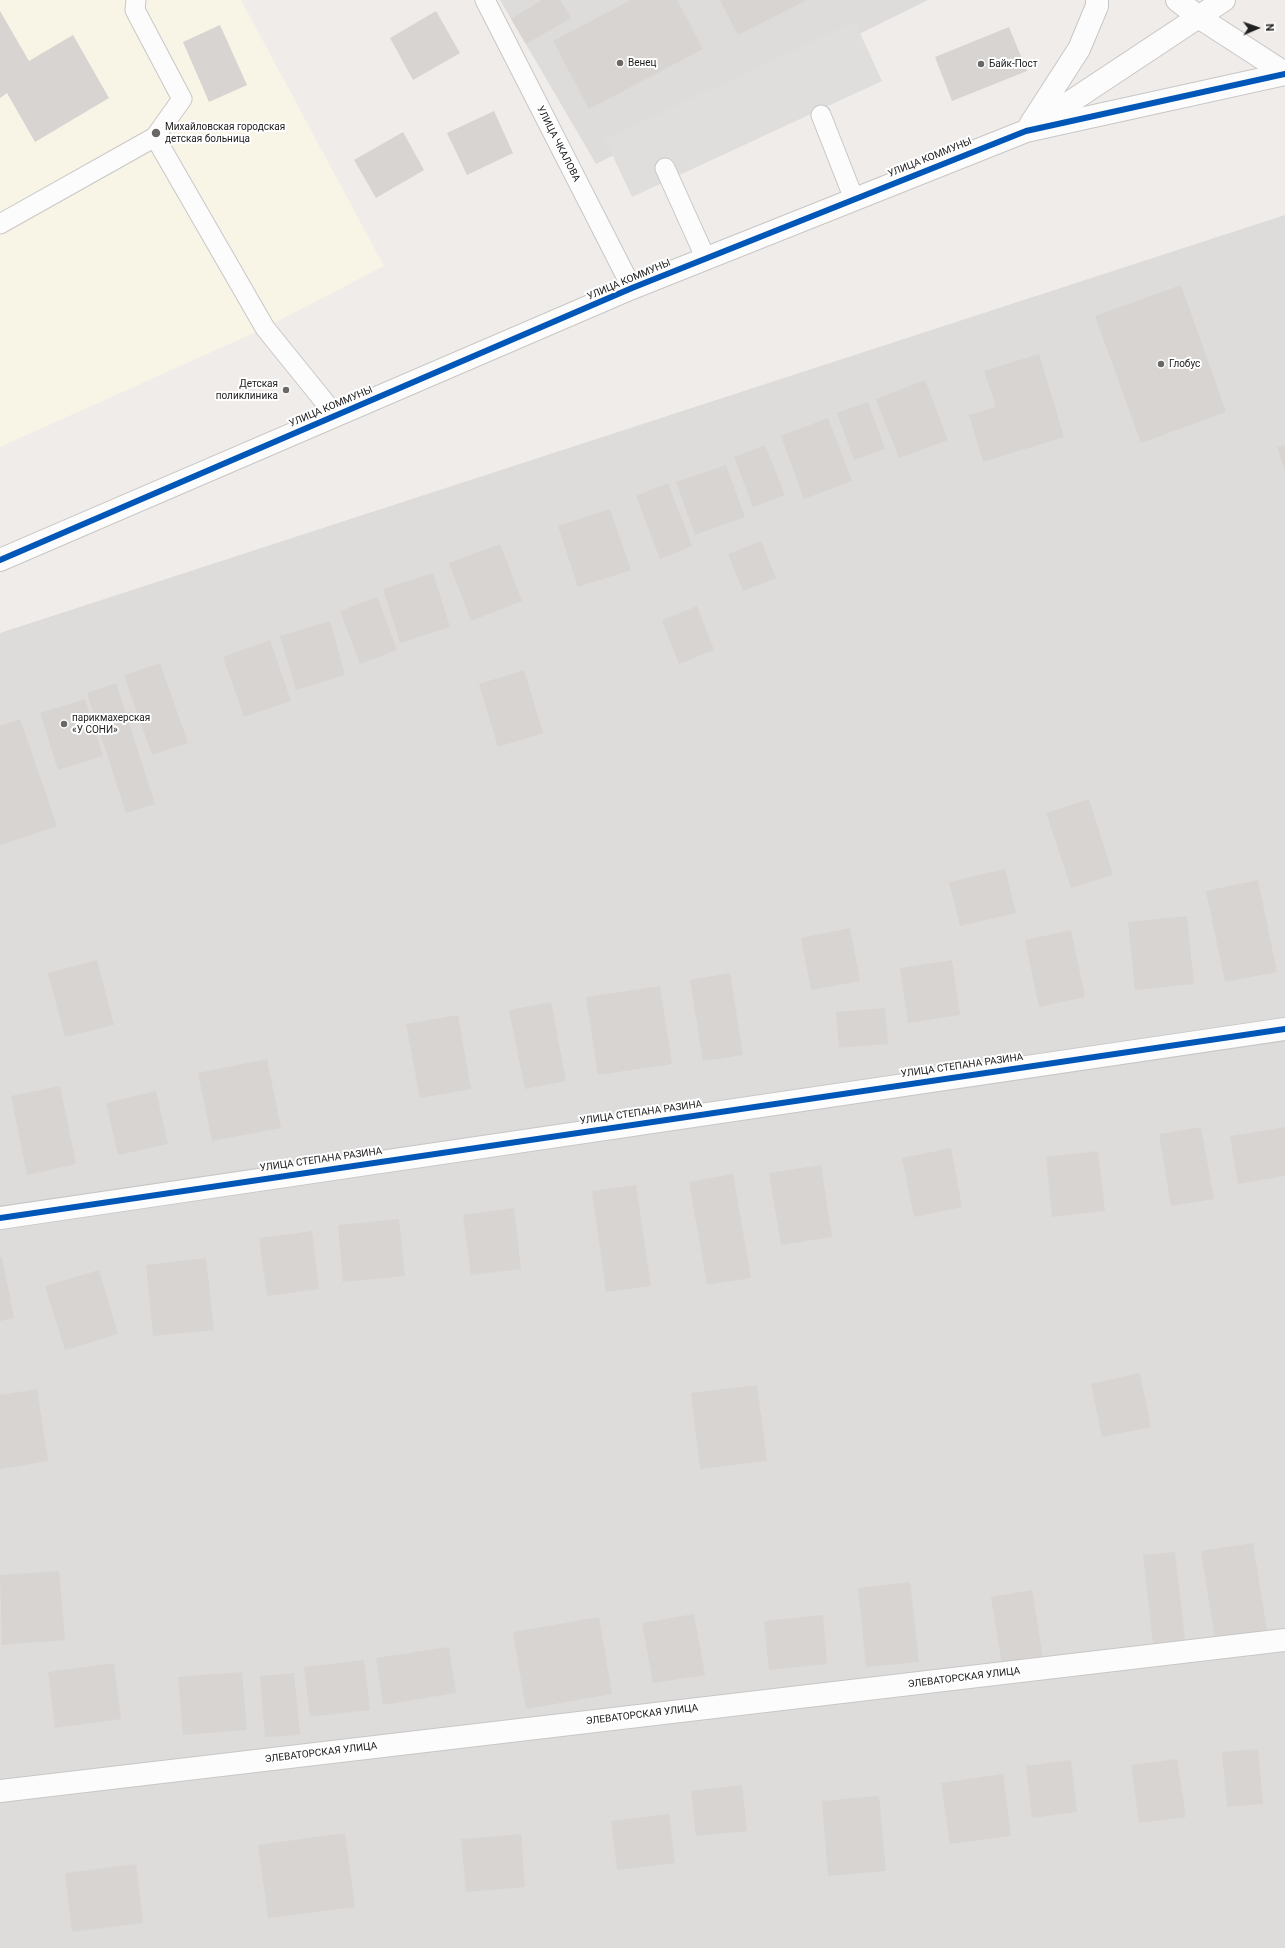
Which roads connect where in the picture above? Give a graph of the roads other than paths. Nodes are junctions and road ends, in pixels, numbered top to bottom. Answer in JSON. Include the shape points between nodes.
{"nodes":[{"id":1,"x":136,"y":0,"type":"edge"},
{"id":2,"x":485,"y":0,"type":"edge"},
{"id":3,"x":1096,"y":0,"type":"edge"},
{"id":4,"x":1177,"y":0,"type":"edge"},
{"id":5,"x":1224,"y":0,"type":"edge"},
{"id":6,"x":1200,"y":18,"type":"junction"},
{"id":7,"x":1285,"y":74,"type":"edge"},
{"id":8,"x":821,"y":115,"type":"dead end"},
{"id":9,"x":1026,"y":131,"type":"junction"},
{"id":10,"x":155,"y":137,"type":"junction"},
{"id":11,"x":665,"y":168,"type":"dead end"},
{"id":12,"x":854,"y":199,"type":"junction"},
{"id":13,"x":0,"y":224,"type":"edge"},
{"id":14,"x":706,"y":258,"type":"junction"},
{"id":15,"x":632,"y":288,"type":"junction"},
{"id":16,"x":336,"y":416,"type":"junction"},
{"id":17,"x":0,"y":560,"type":"edge"},
{"id":18,"x":1285,"y":1028,"type":"edge"},
{"id":19,"x":0,"y":1218,"type":"edge"},
{"id":20,"x":1285,"y":1640,"type":"edge"},
{"id":21,"x":0,"y":1791,"type":"edge"}],
"edges":[{"from":1,"to":10,"type":"lane","via":[[134,10],[182,99]]},
{"from":2,"to":15,"type":"lane","name":"УЛИЦА ЧКАЛОВА"},
{"from":3,"to":9,"type":"street","via":[[1097,6],[1079,48]]},
{"from":4,"to":6,"type":"street"},
{"from":5,"to":6,"type":"street","name":"УЛИЦА КОММУНЫ"},
{"from":6,"to":7,"type":"street"},
{"from":6,"to":9,"type":"street","name":"УЛИЦА КОММУНЫ"},
{"from":7,"to":9,"type":"street","name":"УЛИЦА КОММУНЫ"},
{"from":8,"to":12,"type":"lane"},
{"from":9,"to":12,"type":"street","name":"УЛИЦА КОММУНЫ"},
{"from":10,"to":13,"type":"lane"},
{"from":10,"to":16,"type":"lane","via":[[265,328]]},
{"from":11,"to":14,"type":"lane"},
{"from":12,"to":14,"type":"street","name":"УЛИЦА КОММУНЫ"},
{"from":14,"to":15,"type":"street","name":"УЛИЦА КОММУНЫ"},
{"from":15,"to":16,"type":"street","name":"УЛИЦА КОММУНЫ"},
{"from":16,"to":17,"type":"street","name":"УЛИЦА КОММУНЫ"},
{"from":18,"to":19,"type":"street","name":"УЛИЦА СТЕПАНА РАЗИНА"},
{"from":20,"to":21,"type":"street","name":"ЭЛЕВАТОРСКАЯ УЛИЦА"}]}
